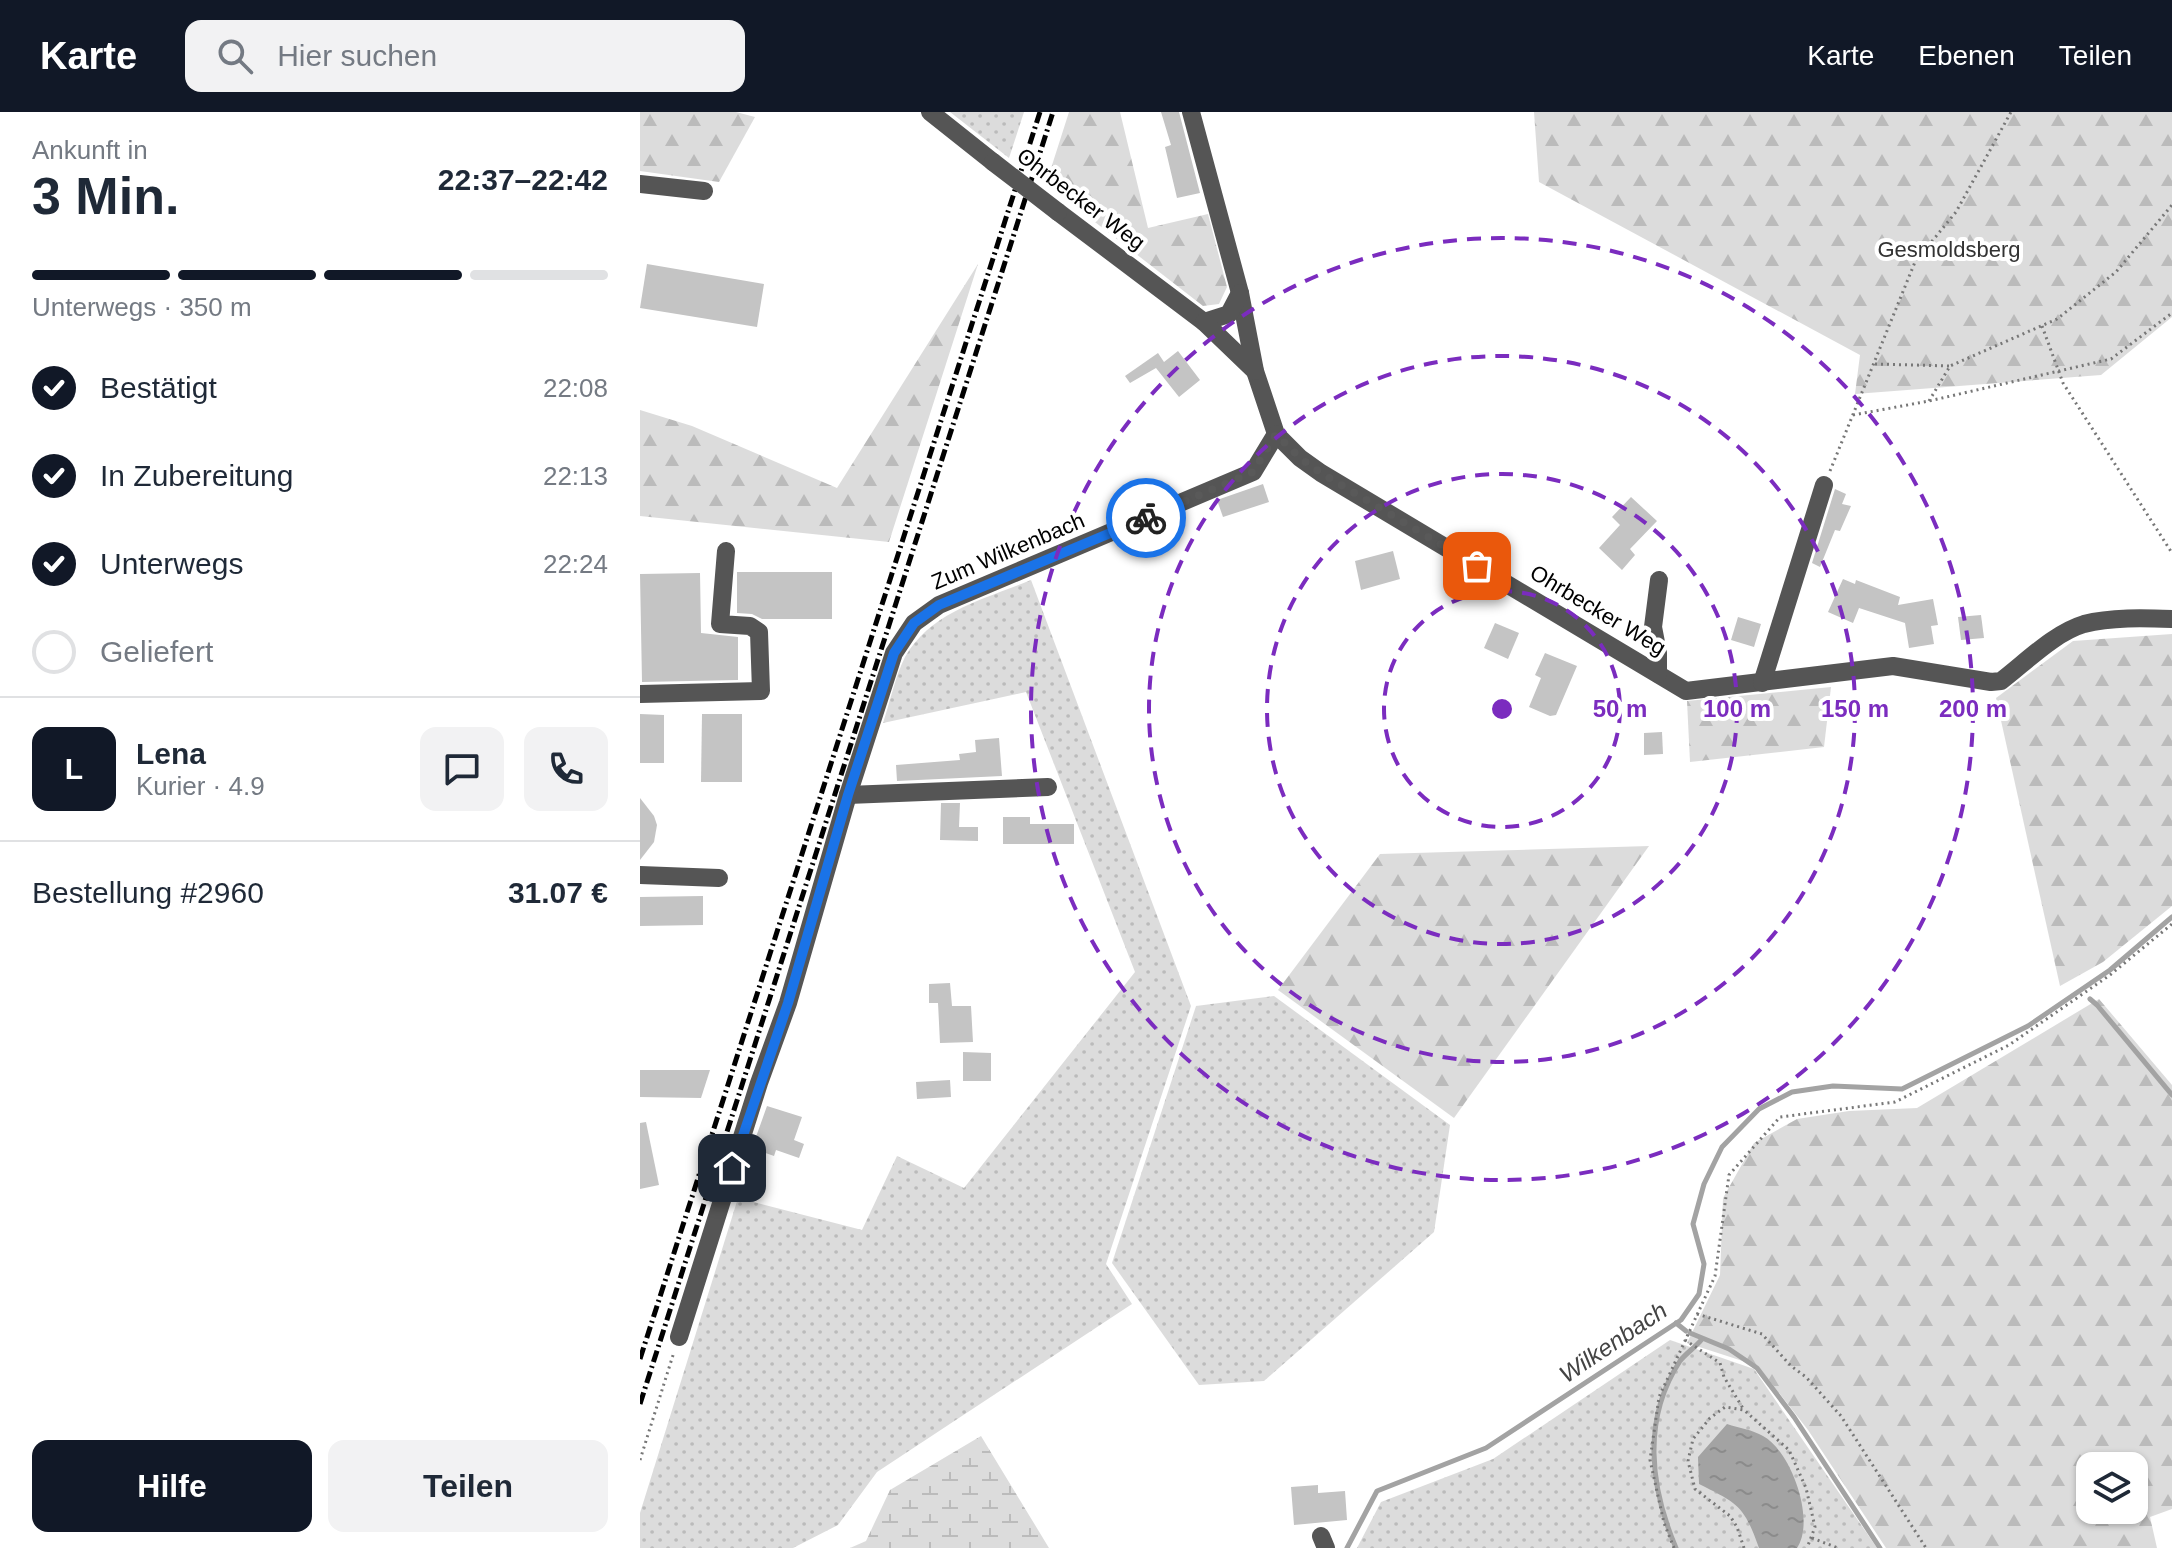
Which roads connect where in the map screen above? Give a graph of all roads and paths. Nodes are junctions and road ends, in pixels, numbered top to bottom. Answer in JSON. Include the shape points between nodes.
{"nodes":[{"id":1,"x":930,"y":112,"type":"edge"},
{"id":2,"x":1191,"y":112,"type":"edge"},
{"id":3,"x":2011,"y":112,"type":"edge"},
{"id":4,"x":640,"y":184,"type":"edge"},
{"id":5,"x":704,"y":191,"type":"dead end"},
{"id":6,"x":2172,"y":205,"type":"edge"},
{"id":7,"x":1240,"y":293,"type":"junction"},
{"id":8,"x":2172,"y":313,"type":"edge"},
{"id":9,"x":1204,"y":322,"type":"junction"},
{"id":10,"x":2042,"y":326,"type":"junction"},
{"id":11,"x":1875,"y":364,"type":"junction"},
{"id":12,"x":1950,"y":366,"type":"junction"},
{"id":13,"x":1255,"y":371,"type":"junction"},
{"id":14,"x":2057,"y":371,"type":"junction"},
{"id":15,"x":1929,"y":401,"type":"junction"},
{"id":16,"x":1853,"y":415,"type":"junction"},
{"id":17,"x":1276,"y":434,"type":"junction"},
{"id":18,"x":1824,"y":485,"type":"joint"},
{"id":19,"x":726,"y":551,"type":"dead end"},
{"id":20,"x":2172,"y":553,"type":"edge"},
{"id":21,"x":1659,"y":580,"type":"dead end"},
{"id":22,"x":2172,"y":619,"type":"edge"},
{"id":23,"x":1658,"y":674,"type":"junction"},
{"id":24,"x":1762,"y":683,"type":"junction"},
{"id":25,"x":640,"y":694,"type":"edge"},
{"id":26,"x":1048,"y":787,"type":"dead end"},
{"id":27,"x":848,"y":795,"type":"junction"},
{"id":28,"x":640,"y":875,"type":"edge"},
{"id":29,"x":719,"y":878,"type":"dead end"},
{"id":30,"x":2172,"y":924,"type":"edge"},
{"id":31,"x":1697,"y":1314,"type":"junction"},
{"id":32,"x":679,"y":1337,"type":"joint"},
{"id":33,"x":1685,"y":1340,"type":"junction"},
{"id":34,"x":1744,"y":1410,"type":"junction"},
{"id":35,"x":640,"y":1460,"type":"edge"},
{"id":36,"x":1811,"y":1538,"type":"junction"},
{"id":37,"x":1674,"y":1548,"type":"edge"},
{"id":38,"x":1744,"y":1548,"type":"edge"},
{"id":39,"x":1807,"y":1548,"type":"edge"},
{"id":40,"x":1838,"y":1548,"type":"edge"},
{"id":41,"x":1926,"y":1548,"type":"edge"}],
"edges":[{"from":1,"to":9,"type":"street","name":"Ohrbecker Weg","bridge":true},
{"from":2,"to":7,"type":"street","name":"Ohrbecker Weg"},
{"from":3,"to":11,"type":"path","via":[[1956,212],[1915,262]]},
{"from":4,"to":5,"type":"street"},
{"from":6,"to":10,"type":"path","via":[[2116,272]]},
{"from":7,"to":9,"type":"street","via":[[1229,314]]},
{"from":7,"to":13,"type":"street","name":"Ohrbecker Weg"},
{"from":8,"to":14,"type":"path","via":[[2111,359]]},
{"from":9,"to":13,"type":"street","name":"Ohrbecker Weg"},
{"from":10,"to":12,"type":"path"},
{"from":10,"to":14,"type":"path"},
{"from":11,"to":12,"type":"path"},
{"from":11,"to":16,"type":"path"},
{"from":12,"to":15,"type":"path"},
{"from":13,"to":17,"type":"street","name":"Ohrbecker Weg"},
{"from":14,"to":15,"type":"path"},
{"from":14,"to":20,"type":"path"},
{"from":15,"to":16,"type":"path"},
{"from":16,"to":18,"type":"path"},
{"from":17,"to":23,"type":"street","name":"Ohrbecker Weg","via":[[1321,473]]},
{"from":17,"to":27,"type":"street","name":"Zum Wilkenbach","via":[[1253,472],[939,605],[914,623],[894,653]]},
{"from":18,"to":24,"type":"street"},
{"from":19,"to":25,"type":"street","via":[[720,624],[750,626],[759,632],[761,691]]},
{"from":21,"to":23,"type":"street","via":[[1653,627]]},
{"from":22,"to":24,"type":"street","name":"Ohrbecker Weg","via":[[2084,624],[2001,681],[1893,666]]},
{"from":23,"to":24,"type":"street","name":"Ohrbecker Weg","via":[[1686,691]]},
{"from":26,"to":27,"type":"street"},
{"from":27,"to":32,"type":"street","name":"Zum Wilkenbach","via":[[788,1003]]},
{"from":28,"to":29,"type":"street"},
{"from":30,"to":31,"type":"path","via":[[2009,1045],[1895,1102],[1780,1117],[1729,1175],[1715,1276]]},
{"from":31,"to":33,"type":"path"},
{"from":31,"to":41,"type":"path","via":[[1762,1334],[1806,1377],[1841,1416]]},
{"from":32,"to":35,"type":"path"},
{"from":33,"to":34,"type":"path","via":[[1720,1363]]},
{"from":33,"to":37,"type":"path","via":[[1659,1397],[1650,1460]]},
{"from":34,"to":36,"type":"path","via":[[1789,1450],[1806,1488],[1815,1527]]},
{"from":34,"to":38,"type":"path","via":[[1725,1407],[1710,1418],[1693,1439],[1688,1461],[1695,1489],[1730,1516]]},
{"from":36,"to":39,"type":"path"},
{"from":36,"to":40,"type":"path"}]}
